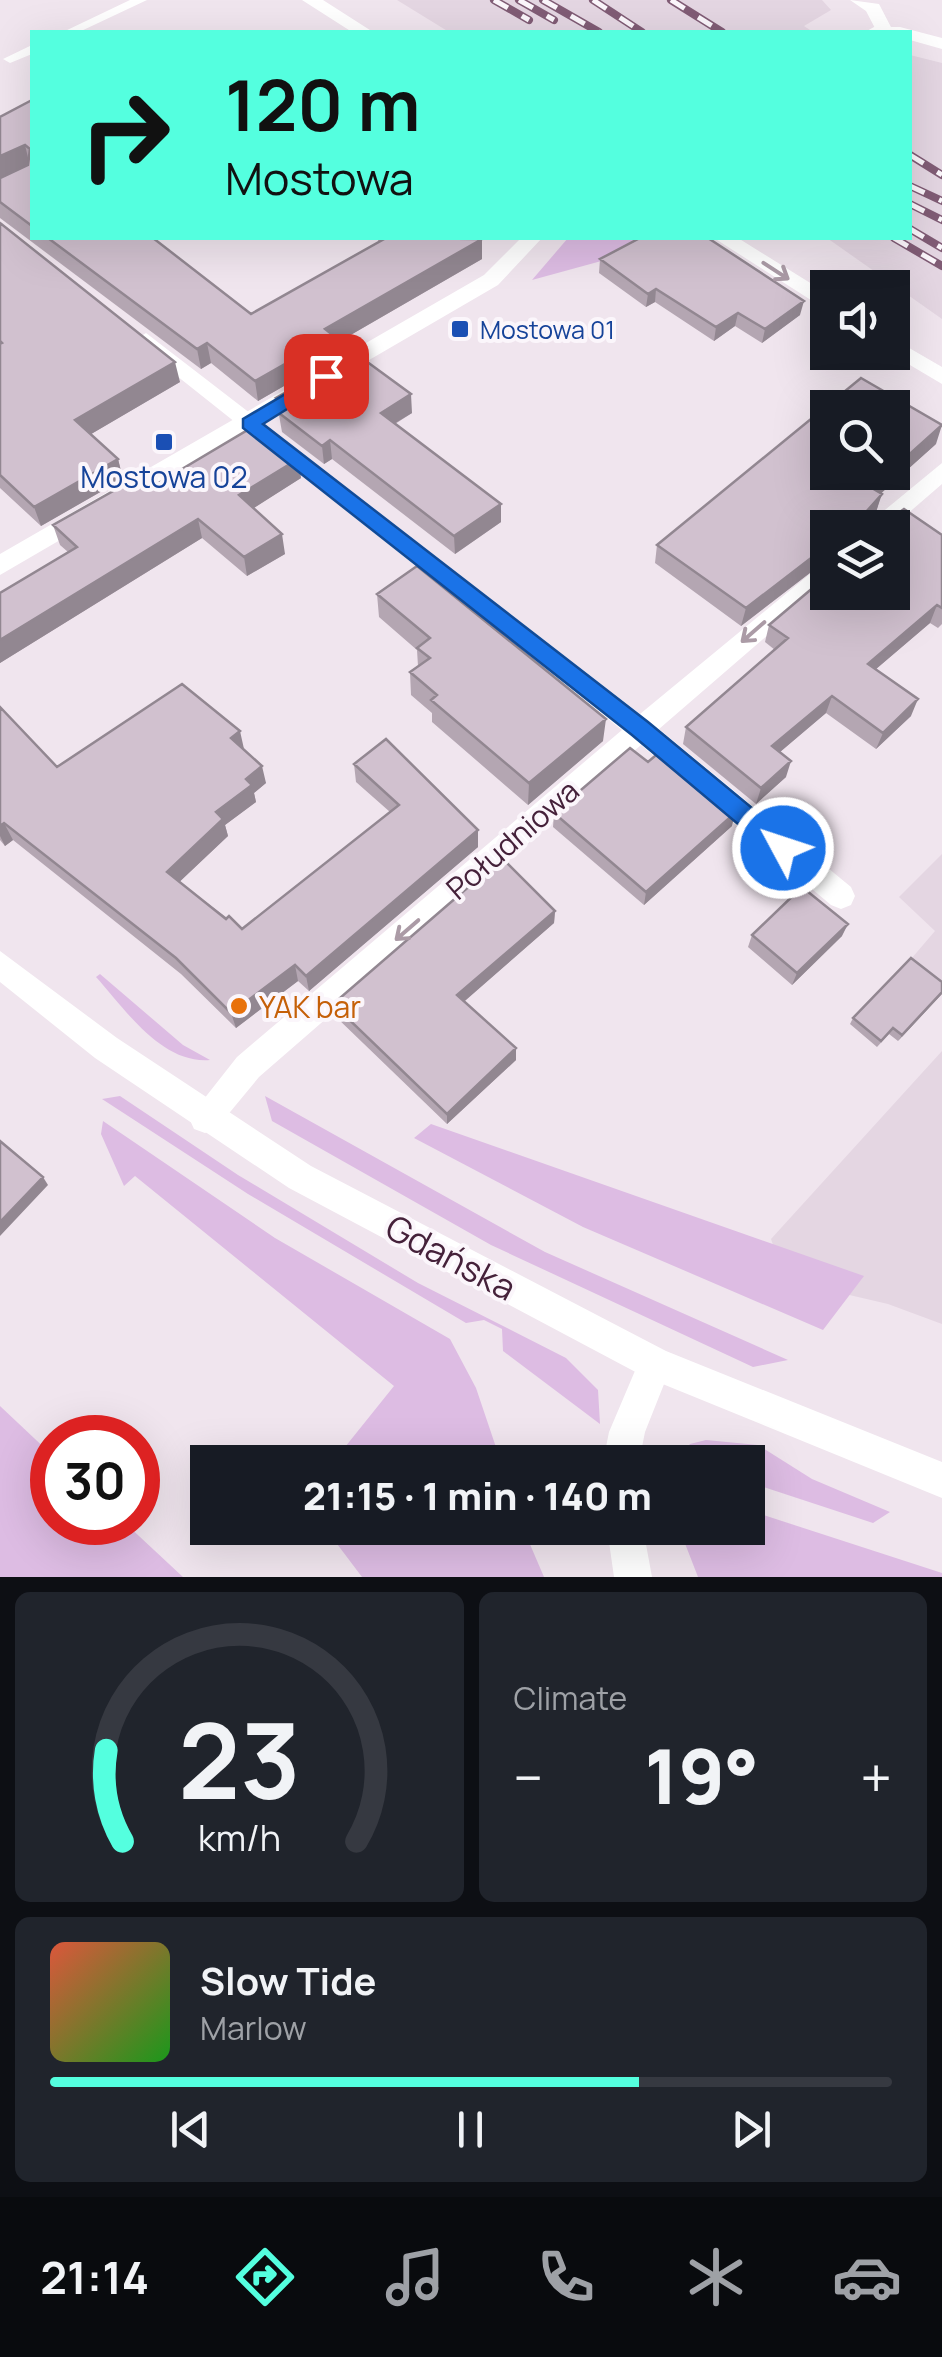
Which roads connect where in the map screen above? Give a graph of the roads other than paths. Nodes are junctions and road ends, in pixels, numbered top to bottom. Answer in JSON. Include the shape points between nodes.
{"nodes":[{"id":1,"x":141,"y":0,"type":"edge"},
{"id":2,"x":310,"y":0,"type":"edge"},
{"id":3,"x":859,"y":0,"type":"edge"},
{"id":4,"x":347,"y":21,"type":"junction"},
{"id":5,"x":73,"y":30,"type":"edge"},
{"id":6,"x":328,"y":30,"type":"edge"},
{"id":7,"x":361,"y":30,"type":"edge"},
{"id":8,"x":884,"y":30,"type":"edge"},
{"id":9,"x":912,"y":35,"type":"edge"},
{"id":10,"x":942,"y":44,"type":"edge"},
{"id":11,"x":30,"y":50,"type":"edge"},
{"id":12,"x":10,"y":59,"type":"dead end"},
{"id":13,"x":530,"y":240,"type":"edge"},
{"id":14,"x":727,"y":240,"type":"edge"},
{"id":15,"x":810,"y":293,"type":"edge"},
{"id":16,"x":123,"y":322,"type":"edge"},
{"id":17,"x":910,"y":357,"type":"edge"},
{"id":18,"x":942,"y":377,"type":"edge"},
{"id":19,"x":250,"y":424,"type":"junction"},
{"id":20,"x":942,"y":470,"type":"edge"},
{"id":21,"x":896,"y":510,"type":"edge"},
{"id":22,"x":0,"y":566,"type":"edge"},
{"id":23,"x":810,"y":583,"type":"edge"},
{"id":24,"x":640,"y":729,"type":"junction"},
{"id":25,"x":840,"y":896,"type":"dead end"},
{"id":26,"x":0,"y":964,"type":"edge"},
{"id":27,"x":206,"y":1118,"type":"junction"},
{"id":28,"x":655,"y":1364,"type":"junction"},
{"id":29,"x":624,"y":1445,"type":"edge"},
{"id":30,"x":942,"y":1480,"type":"edge"},
{"id":31,"x":627,"y":1545,"type":"edge"},
{"id":32,"x":633,"y":1577,"type":"edge"}],
"edges":[{"from":1,"to":5,"type":"lane"},
{"from":2,"to":4,"type":"street"},
{"from":3,"to":8,"type":"street","via":[[873,8]]},
{"from":4,"to":6,"type":"street"},
{"from":4,"to":7,"type":"street"},
{"from":9,"to":10,"type":"street"},
{"from":11,"to":12,"type":"lane"},
{"from":13,"to":19,"type":"street","via":[[503,271]]},
{"from":14,"to":15,"type":"street","one_way":true},
{"from":16,"to":19,"type":"street"},
{"from":17,"to":18,"type":"street"},
{"from":19,"to":22,"type":"street"},
{"from":19,"to":24,"type":"street"},
{"from":20,"to":21,"type":"street"},
{"from":23,"to":24,"type":"street","name":"Południowa","one_way":true},
{"from":24,"to":25,"type":"street"},
{"from":24,"to":27,"type":"street","name":"Południowa","one_way":true,"via":[[248,1067]]},
{"from":26,"to":27,"type":"street","name":"Gdańska"},
{"from":27,"to":28,"type":"street","name":"Gdańska","via":[[300,1177]]},
{"from":28,"to":29,"type":"street"},
{"from":28,"to":30,"type":"street","name":"Gdańska"},
{"from":31,"to":32,"type":"street"}]}
